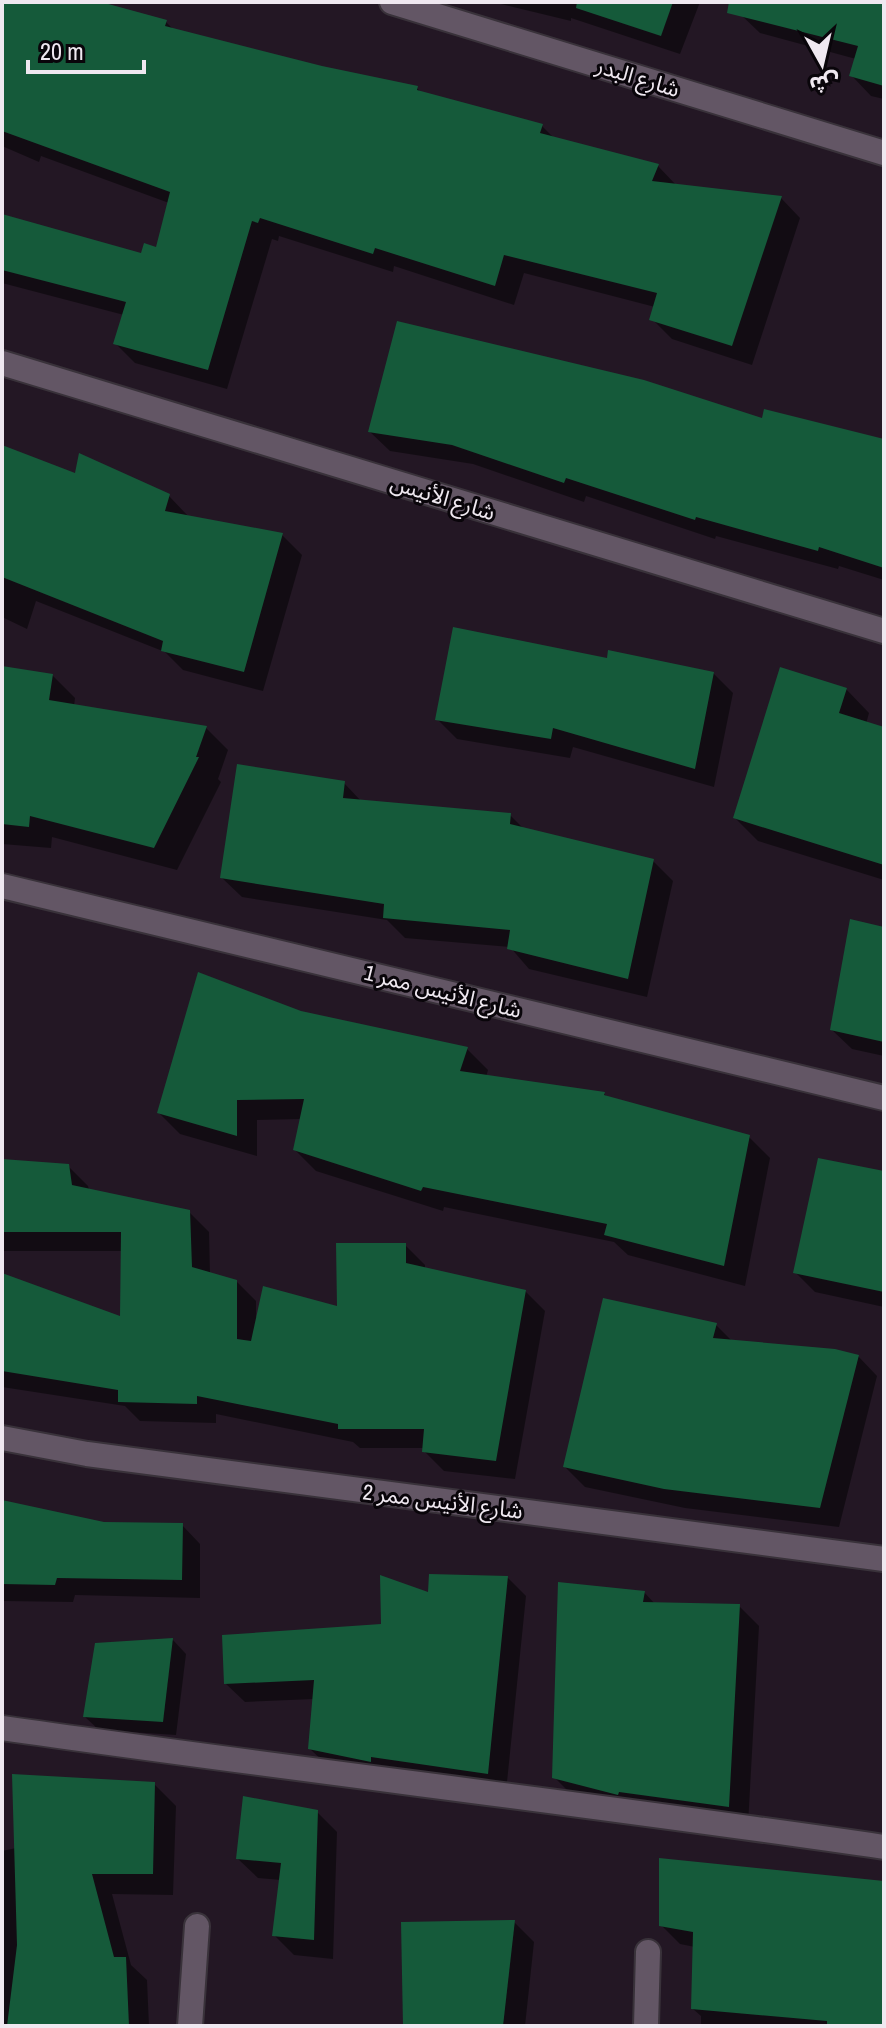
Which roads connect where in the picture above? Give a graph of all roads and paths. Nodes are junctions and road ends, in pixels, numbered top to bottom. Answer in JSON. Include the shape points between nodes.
{"nodes":[{"id":1,"x":392,"y":2,"type":"edge"},
{"id":2,"x":884,"y":153,"type":"edge"},
{"id":3,"x":2,"y":363,"type":"edge"},
{"id":4,"x":884,"y":631,"type":"edge"},
{"id":5,"x":2,"y":886,"type":"edge"},
{"id":6,"x":884,"y":1098,"type":"edge"},
{"id":7,"x":2,"y":1438,"type":"edge"},
{"id":8,"x":884,"y":1559,"type":"edge"},
{"id":9,"x":2,"y":1728,"type":"edge"},
{"id":10,"x":884,"y":1847,"type":"edge"},
{"id":11,"x":197,"y":1926,"type":"dead end"},
{"id":12,"x":648,"y":1952,"type":"dead end"},
{"id":13,"x":190,"y":2026,"type":"edge"},
{"id":14,"x":646,"y":2026,"type":"edge"}],
"edges":[{"from":1,"to":2,"type":"street","name":"شارع البدر"},
{"from":3,"to":4,"type":"street","name":"شارع الأنيس"},
{"from":5,"to":6,"type":"street","name":"شارع الأنيس ممر 1"},
{"from":7,"to":8,"type":"street","name":"شارع الأنيس ممر 2","via":[[87,1454]]},
{"from":9,"to":10,"type":"street"},
{"from":11,"to":13,"type":"street"},
{"from":12,"to":14,"type":"street"}]}
